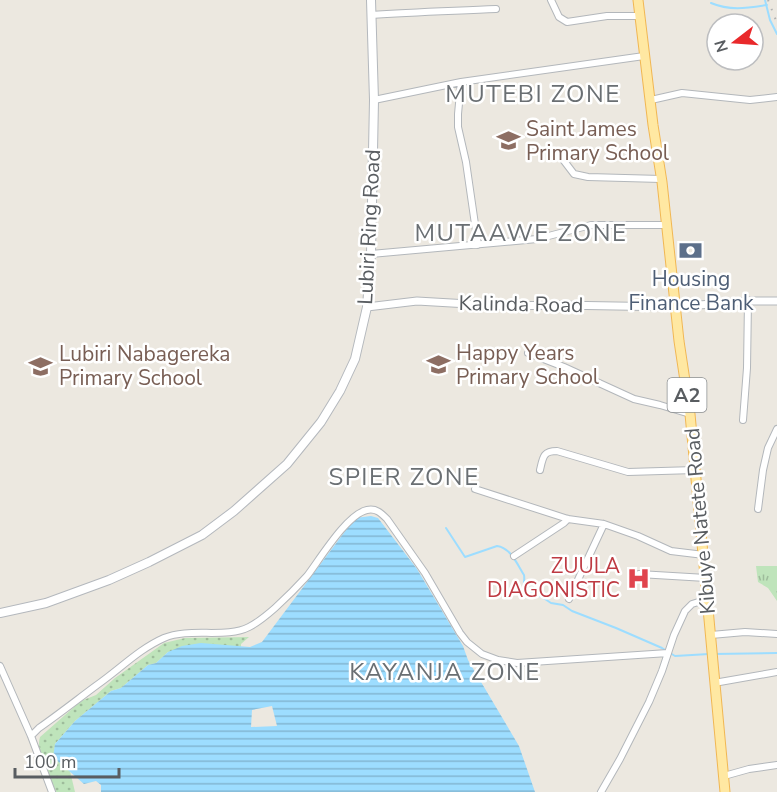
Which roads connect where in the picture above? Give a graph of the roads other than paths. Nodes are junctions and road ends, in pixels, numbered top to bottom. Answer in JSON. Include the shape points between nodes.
{"nodes":[{"id":1,"x":370,"y":0,"type":"edge"},
{"id":2,"x":551,"y":0,"type":"edge"},
{"id":3,"x":638,"y":0,"type":"edge"},
{"id":4,"x":496,"y":9,"type":"dead end"},
{"id":5,"x":371,"y":15,"type":"junction"},
{"id":6,"x":640,"y":16,"type":"junction"},
{"id":7,"x":644,"y":56,"type":"junction"},
{"id":8,"x":460,"y":82,"type":"junction"},
{"id":9,"x":777,"y":98,"type":"edge"},
{"id":10,"x":651,"y":99,"type":"junction"},
{"id":11,"x":374,"y":100,"type":"junction"},
{"id":12,"x":558,"y":153,"type":"dead end"},
{"id":13,"x":661,"y":179,"type":"junction"},
{"id":14,"x":666,"y":225,"type":"junction"},
{"id":15,"x":478,"y":244,"type":"junction"},
{"id":16,"x":371,"y":254,"type":"junction"},
{"id":17,"x":748,"y":301,"type":"junction"},
{"id":18,"x":777,"y":301,"type":"edge"},
{"id":19,"x":367,"y":307,"type":"junction"},
{"id":20,"x":675,"y":307,"type":"junction"},
{"id":21,"x":528,"y":353,"type":"dead end"},
{"id":22,"x":690,"y":414,"type":"junction"},
{"id":23,"x":743,"y":420,"type":"dead end"},
{"id":24,"x":777,"y":429,"type":"edge"},
{"id":25,"x":540,"y":470,"type":"dead end"},
{"id":26,"x":695,"y":470,"type":"junction"},
{"id":27,"x":475,"y":489,"type":"dead end"},
{"id":28,"x":758,"y":509,"type":"dead end"},
{"id":29,"x":568,"y":519,"type":"junction"},
{"id":30,"x":604,"y":524,"type":"junction"},
{"id":31,"x":704,"y":555,"type":"junction"},
{"id":32,"x":514,"y":556,"type":"dead end"},
{"id":33,"x":639,"y":573,"type":"dead end"},
{"id":34,"x":706,"y":578,"type":"junction"},
{"id":35,"x":569,"y":599,"type":"dead end"},
{"id":36,"x":708,"y":599,"type":"junction"},
{"id":37,"x":0,"y":612,"type":"edge"},
{"id":38,"x":777,"y":634,"type":"edge"},
{"id":39,"x":711,"y":635,"type":"junction"},
{"id":40,"x":668,"y":654,"type":"junction"},
{"id":41,"x":0,"y":666,"type":"edge"},
{"id":42,"x":777,"y":672,"type":"edge"},
{"id":43,"x":714,"y":682,"type":"junction"},
{"id":44,"x":31,"y":736,"type":"junction"},
{"id":45,"x":777,"y":765,"type":"edge"},
{"id":46,"x":724,"y":776,"type":"junction"},
{"id":47,"x":52,"y":792,"type":"edge"},
{"id":48,"x":601,"y":792,"type":"edge"},
{"id":49,"x":725,"y":792,"type":"edge"}],
"edges":[{"from":1,"to":5,"type":"main road","name":"Lubiri Ring Road"},
{"from":2,"to":6,"type":"street","via":[[559,17],[567,22]]},
{"from":3,"to":6,"type":"main road","name":"Kibuye Natete Road","number":"A2"},
{"from":4,"to":5,"type":"street"},
{"from":5,"to":11,"type":"main road","name":"Lubiri Ring Road"},
{"from":6,"to":7,"type":"main road","name":"Kibuye Natete Road","number":"A2"},
{"from":7,"to":8,"type":"street"},
{"from":7,"to":10,"type":"main road","name":"Kibuye Natete Road","number":"A2"},
{"from":8,"to":11,"type":"street"},
{"from":8,"to":15,"type":"street","via":[[458,127]]},
{"from":9,"to":10,"type":"street","via":[[750,100],[682,93]]},
{"from":10,"to":13,"type":"main road","name":"Kibuye Natete Road","number":"A2"},
{"from":11,"to":16,"type":"main road","name":"Lubiri Ring Road"},
{"from":12,"to":13,"type":"street","via":[[577,175]]},
{"from":13,"to":14,"type":"main road","name":"Kibuye Natete Road","number":"A2"},
{"from":14,"to":15,"type":"street","via":[[591,225],[537,239]]},
{"from":14,"to":20,"type":"main road","name":"Kibuye Natete Road","number":"A2"},
{"from":15,"to":16,"type":"street"},
{"from":16,"to":19,"type":"main road","name":"Lubiri Ring Road"},
{"from":17,"to":18,"type":"street","name":"Kalinda Road"},
{"from":17,"to":20,"type":"street","name":"Kalinda Road"},
{"from":17,"to":23,"type":"street"},
{"from":19,"to":20,"type":"street","name":"Kalinda Road","via":[[417,301]]},
{"from":19,"to":37,"type":"main road","name":"Lubiri Ring Road","via":[[355,359],[321,422],[287,464],[234,512],[202,535],[109,580],[46,603]]},
{"from":20,"to":22,"type":"main road","name":"Kibuye Natete Road","number":"A2"},
{"from":21,"to":22,"type":"street","via":[[634,399]]},
{"from":22,"to":26,"type":"main road","name":"Kibuye Natete Road","number":"A2"},
{"from":24,"to":28,"type":"street","via":[[768,448]]},
{"from":25,"to":26,"type":"street","via":[[547,452],[557,451],[628,472]]},
{"from":26,"to":31,"type":"main road","name":"Kibuye Natete Road","number":"A2"},
{"from":27,"to":29,"type":"street"},
{"from":29,"to":30,"type":"street"},
{"from":29,"to":32,"type":"street"},
{"from":30,"to":31,"type":"street","via":[[671,551]]},
{"from":30,"to":35,"type":"street"},
{"from":31,"to":34,"type":"main road","name":"Kibuye Natete Road","number":"A2"},
{"from":33,"to":34,"type":"street"},
{"from":34,"to":36,"type":"main road","name":"Kibuye Natete Road","number":"A2"},
{"from":36,"to":39,"type":"main road","name":"Kibuye Natete Road","number":"A2"},
{"from":36,"to":40,"type":"street","via":[[685,611]]},
{"from":38,"to":39,"type":"street"},
{"from":39,"to":43,"type":"main road","name":"Kibuye Natete Road","number":"A2"},
{"from":40,"to":44,"type":"street","via":[[517,663],[488,657],[466,642],[387,519],[373,509],[365,510],[347,523],[289,596],[258,622],[235,631],[188,633],[163,639],[139,652]]},
{"from":40,"to":48,"type":"street","via":[[637,727]]},
{"from":41,"to":44,"type":"street"},
{"from":42,"to":43,"type":"street"},
{"from":43,"to":46,"type":"main road","name":"Kibuye Natete Road","number":"A2"},
{"from":44,"to":47,"type":"street"},
{"from":45,"to":46,"type":"street"},
{"from":46,"to":49,"type":"main road","name":"Kibuye Natete Road","number":"A2"}]}
